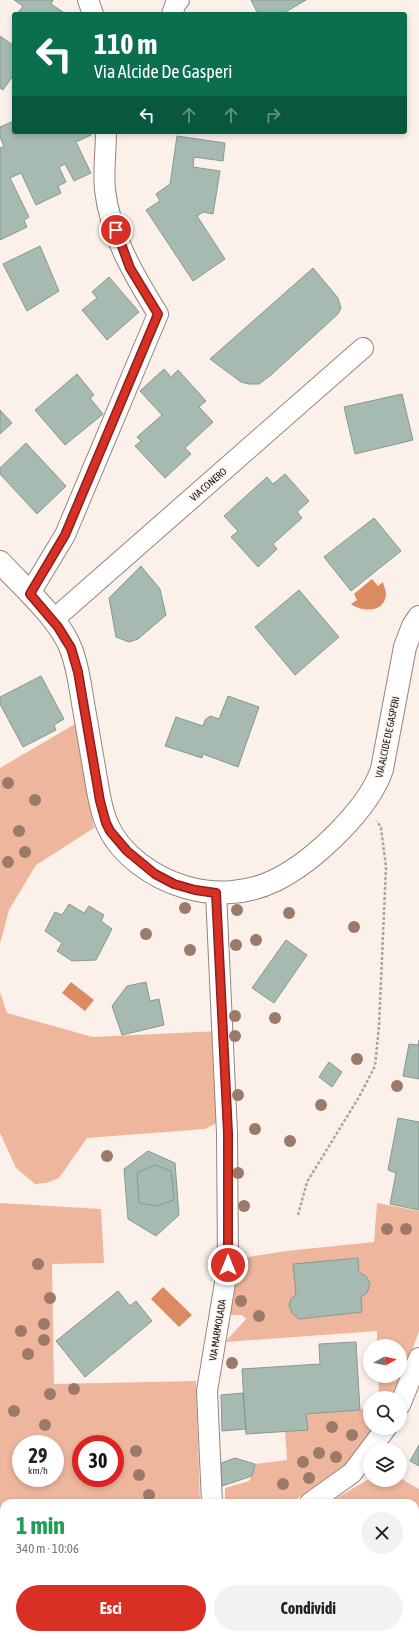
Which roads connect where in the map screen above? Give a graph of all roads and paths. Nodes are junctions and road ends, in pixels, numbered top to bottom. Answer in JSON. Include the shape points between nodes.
{"nodes":[{"id":1,"x":88,"y":0,"type":"edge"},
{"id":2,"x":180,"y":0,"type":"edge"},
{"id":3,"x":92,"y":12,"type":"edge"},
{"id":4,"x":173,"y":12,"type":"edge"},
{"id":5,"x":106,"y":134,"type":"edge"},
{"id":6,"x":363,"y":348,"type":"dead end"},
{"id":7,"x":0,"y":562,"type":"edge"},
{"id":8,"x":30,"y":594,"type":"junction"},
{"id":9,"x":419,"y":616,"type":"edge"},
{"id":10,"x":53,"y":620,"type":"junction"},
{"id":11,"x":366,"y":800,"type":"junction"},
{"id":12,"x":216,"y":893,"type":"junction"},
{"id":13,"x":298,"y":1215,"type":"dead end"},
{"id":14,"x":419,"y":1358,"type":"edge"},
{"id":15,"x":406,"y":1391,"type":"edge"},
{"id":16,"x":381,"y":1435,"type":"edge"},
{"id":17,"x":212,"y":1499,"type":"edge"},
{"id":18,"x":315,"y":1499,"type":"edge"}],
"edges":[{"from":1,"to":3,"type":"street"},
{"from":2,"to":4,"type":"street"},
{"from":5,"to":8,"type":"street","via":[[105,190],[111,217],[130,268],[158,314],[65,535]]},
{"from":6,"to":10,"type":"street","name":"VIA CONERO"},
{"from":7,"to":8,"type":"main road","name":"VIA ALCIDE DE GASPERI"},
{"from":8,"to":10,"type":"main road","name":"VIA ALCIDE DE GASPERI"},
{"from":9,"to":11,"type":"main road","name":"VIA ALCIDE DE GASPERI","via":[[405,647],[382,769]]},
{"from":10,"to":12,"type":"main road","name":"VIA ALCIDE DE GASPERI","via":[[67,640],[76,666],[100,801],[110,831],[127,851],[155,874],[174,884]]},
{"from":11,"to":12,"type":"main road","name":"VIA ALCIDE DE GASPERI","via":[[327,842],[292,871],[255,888]]},
{"from":11,"to":13,"type":"path","via":[[381,828],[386,867],[379,1026],[374,1066],[359,1097],[307,1182]]},
{"from":12,"to":17,"type":"street","name":"VIA MARMOLADA","via":[[228,1133],[228,1265],[207,1391]]},
{"from":14,"to":15,"type":"street"},
{"from":16,"to":18,"type":"street","via":[[352,1472]]}]}
